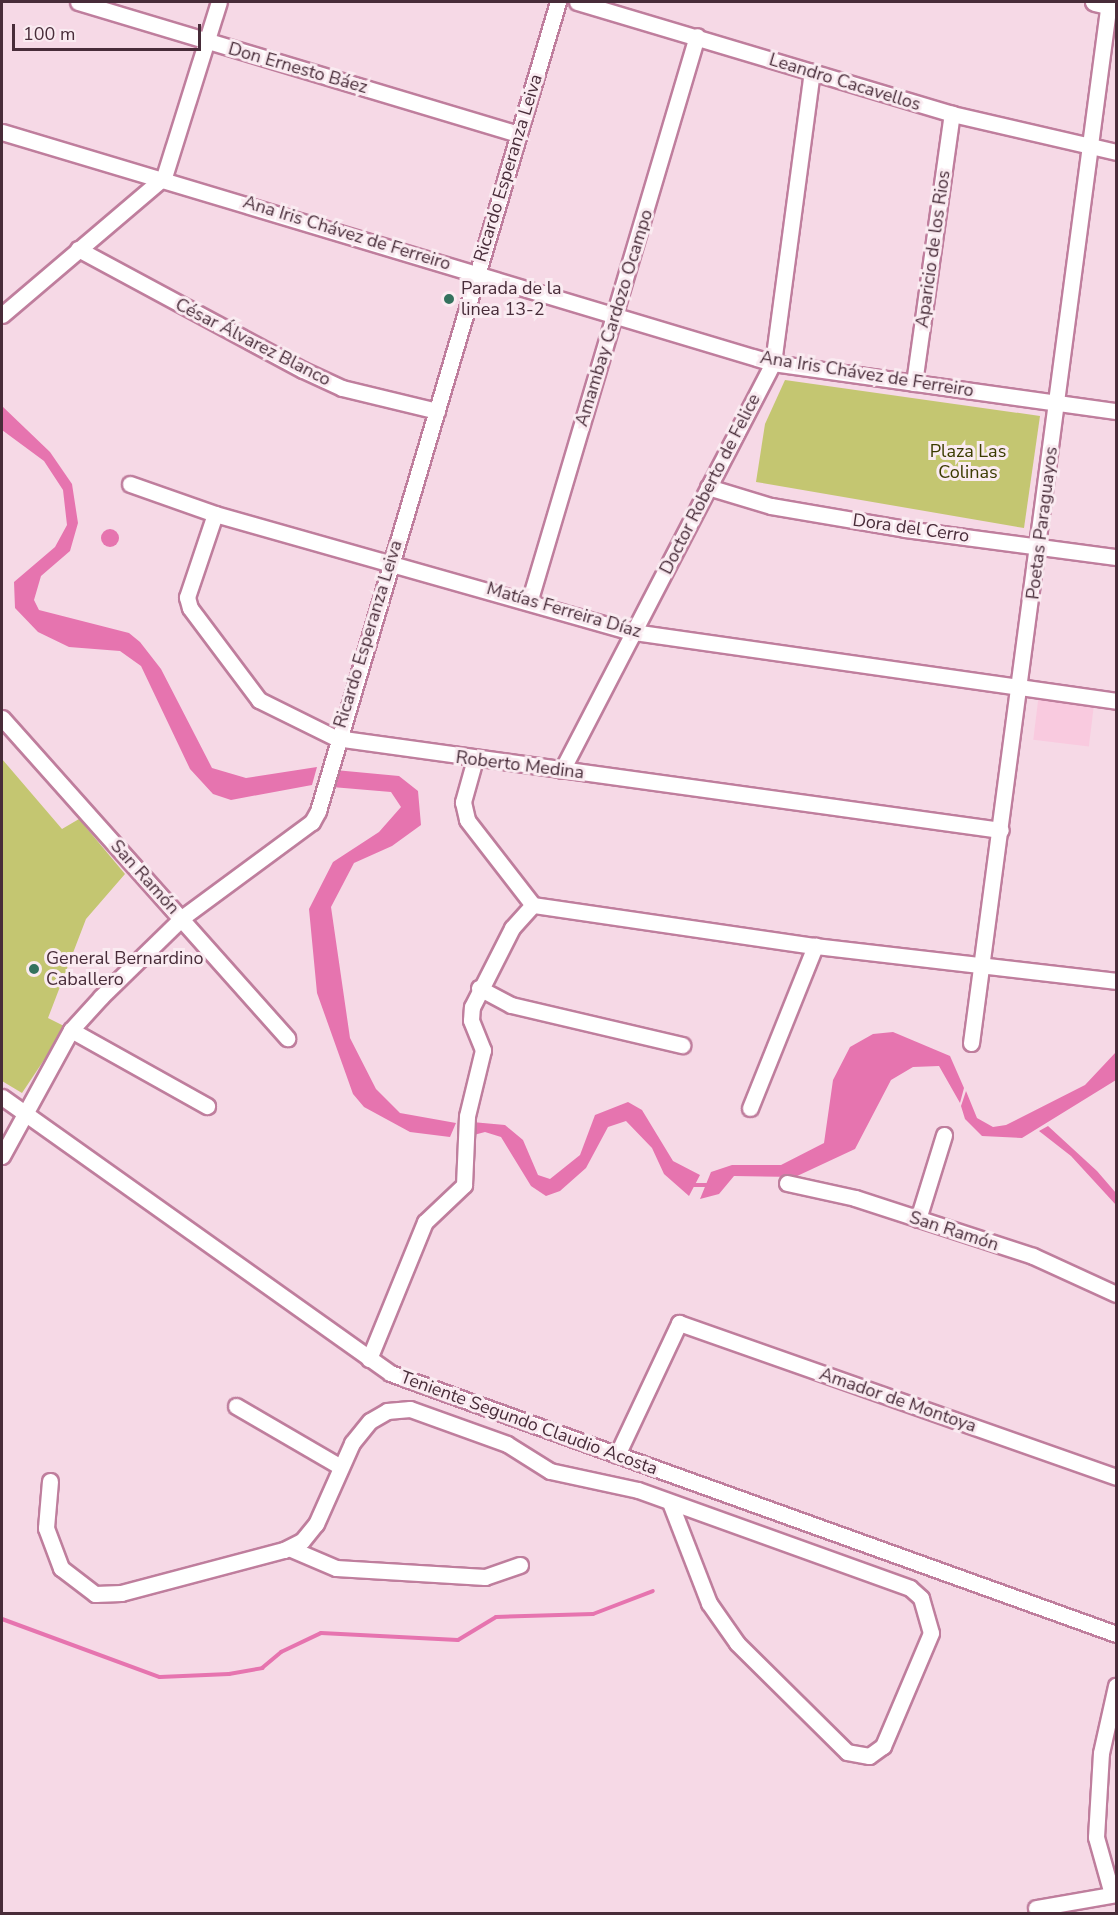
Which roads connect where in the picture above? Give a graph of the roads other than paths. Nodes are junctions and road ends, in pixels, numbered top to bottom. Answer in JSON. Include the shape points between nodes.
{"nodes":[{"id":1,"x":78,"y":2,"type":"edge"},
{"id":2,"x":219,"y":2,"type":"edge"},
{"id":3,"x":558,"y":2,"type":"edge"},
{"id":4,"x":577,"y":2,"type":"edge"},
{"id":5,"x":1107,"y":4,"type":"edge"},
{"id":6,"x":697,"y":36,"type":"junction"},
{"id":7,"x":206,"y":42,"type":"junction"},
{"id":8,"x":812,"y":72,"type":"junction"},
{"id":9,"x":952,"y":114,"type":"junction"},
{"id":10,"x":2,"y":132,"type":"edge"},
{"id":11,"x":518,"y":134,"type":"junction"},
{"id":12,"x":1090,"y":149,"type":"junction"},
{"id":13,"x":1116,"y":152,"type":"edge"},
{"id":14,"x":164,"y":177,"type":"junction"},
{"id":15,"x":78,"y":249,"type":"junction"},
{"id":16,"x":477,"y":272,"type":"junction"},
{"id":17,"x":616,"y":312,"type":"junction"},
{"id":18,"x":2,"y":315,"type":"edge"},
{"id":19,"x":773,"y":363,"type":"junction"},
{"id":20,"x":914,"y":383,"type":"junction"},
{"id":21,"x":1057,"y":404,"type":"junction"},
{"id":22,"x":437,"y":411,"type":"junction"},
{"id":23,"x":1116,"y":411,"type":"edge"},
{"id":24,"x":130,"y":484,"type":"dead end"},
{"id":25,"x":708,"y":487,"type":"junction"},
{"id":26,"x":215,"y":514,"type":"junction"},
{"id":27,"x":1038,"y":546,"type":"junction"},
{"id":28,"x":1116,"y":557,"type":"edge"},
{"id":29,"x":389,"y":562,"type":"junction"},
{"id":30,"x":530,"y":599,"type":"junction"},
{"id":31,"x":633,"y":632,"type":"junction"},
{"id":32,"x":1020,"y":688,"type":"junction"},
{"id":33,"x":1116,"y":701,"type":"edge"},
{"id":34,"x":2,"y":718,"type":"edge"},
{"id":35,"x":336,"y":738,"type":"junction"},
{"id":36,"x":475,"y":759,"type":"junction"},
{"id":37,"x":562,"y":770,"type":"junction"},
{"id":38,"x":1001,"y":830,"type":"junction"},
{"id":39,"x":533,"y":905,"type":"junction"},
{"id":40,"x":183,"y":917,"type":"junction"},
{"id":41,"x":815,"y":946,"type":"junction"},
{"id":42,"x":984,"y":967,"type":"junction"},
{"id":43,"x":1116,"y":981,"type":"edge"},
{"id":44,"x":479,"y":988,"type":"junction"},
{"id":45,"x":71,"y":1030,"type":"junction"},
{"id":46,"x":287,"y":1038,"type":"dead end"},
{"id":47,"x":971,"y":1043,"type":"dead end"},
{"id":48,"x":681,"y":1045,"type":"dead end"},
{"id":49,"x":2,"y":1097,"type":"edge"},
{"id":50,"x":207,"y":1106,"type":"dead end"},
{"id":51,"x":750,"y":1108,"type":"dead end"},
{"id":52,"x":23,"y":1110,"type":"junction"},
{"id":53,"x":944,"y":1135,"type":"dead end"},
{"id":54,"x":2,"y":1156,"type":"edge"},
{"id":55,"x":787,"y":1183,"type":"dead end"},
{"id":56,"x":918,"y":1219,"type":"junction"},
{"id":57,"x":1116,"y":1294,"type":"edge"},
{"id":58,"x":369,"y":1359,"type":"junction"},
{"id":59,"x":236,"y":1406,"type":"dead end"},
{"id":60,"x":617,"y":1455,"type":"junction"},
{"id":61,"x":646,"y":1465,"type":"junction"},
{"id":62,"x":341,"y":1467,"type":"junction"},
{"id":63,"x":1116,"y":1477,"type":"edge"},
{"id":64,"x":50,"y":1481,"type":"dead end"},
{"id":65,"x":638,"y":1490,"type":"junction"},
{"id":66,"x":671,"y":1505,"type":"junction"},
{"id":67,"x":289,"y":1548,"type":"junction"},
{"id":68,"x":520,"y":1564,"type":"dead end"},
{"id":69,"x":1116,"y":1634,"type":"edge"},
{"id":70,"x":1116,"y":1686,"type":"edge"},
{"id":71,"x":1114,"y":1894,"type":"edge"},
{"id":72,"x":1036,"y":1908,"type":"dead end"}],
"edges":[{"from":1,"to":7,"type":"street","name":"Don Ernesto Báez"},
{"from":2,"to":7,"type":"street"},
{"from":3,"to":11,"type":"street","name":"Ricardo Esperanza Leiva"},
{"from":4,"to":6,"type":"street","name":"Leandro Cacavellos"},
{"from":5,"to":12,"type":"street","name":"Poetas Paraguayos"},
{"from":6,"to":8,"type":"street","name":"Leandro Cacavellos"},
{"from":6,"to":17,"type":"street","name":"Amambay Cardozo Ocampo"},
{"from":7,"to":11,"type":"street","name":"Don Ernesto Báez"},
{"from":7,"to":14,"type":"street"},
{"from":8,"to":9,"type":"street","name":"Leandro Cacavellos"},
{"from":8,"to":19,"type":"street","name":"Doctor Roberto de Felice"},
{"from":9,"to":12,"type":"street","name":"Leandro Cacavellos"},
{"from":9,"to":20,"type":"street","name":"Aparicio de los Rios"},
{"from":10,"to":14,"type":"street","name":"Ana Iris Chávez de Ferreiro"},
{"from":11,"to":16,"type":"street","name":"Ricardo Esperanza Leiva"},
{"from":12,"to":13,"type":"street","name":"Leandro Cacavellos"},
{"from":12,"to":21,"type":"street","name":"Poetas Paraguayos"},
{"from":14,"to":15,"type":"street"},
{"from":14,"to":16,"type":"street","name":"Ana Iris Chávez de Ferreiro"},
{"from":15,"to":18,"type":"street"},
{"from":15,"to":22,"type":"street","name":"César Álvarez Blanco","via":[[342,388]]},
{"from":16,"to":17,"type":"street","name":"Ana Iris Chávez de Ferreiro"},
{"from":16,"to":22,"type":"street","name":"Ricardo Esperanza Leiva"},
{"from":17,"to":19,"type":"street","name":"Ana Iris Chávez de Ferreiro"},
{"from":17,"to":30,"type":"street","name":"Amambay Cardozo Ocampo"},
{"from":19,"to":20,"type":"street","name":"Ana Iris Chávez de Ferreiro"},
{"from":19,"to":25,"type":"street","name":"Doctor Roberto de Felice"},
{"from":20,"to":21,"type":"street","name":"Ana Iris Chávez de Ferreiro"},
{"from":21,"to":23,"type":"street","name":"Ana Iris Chávez de Ferreiro"},
{"from":21,"to":27,"type":"street","name":"Poetas Paraguayos"},
{"from":22,"to":29,"type":"street","name":"Ricardo Esperanza Leiva"},
{"from":24,"to":26,"type":"street","name":"Matías Ferreira Díaz"},
{"from":25,"to":27,"type":"street","name":"Dora del Cerro","via":[[771,506]]},
{"from":25,"to":31,"type":"street","name":"Doctor Roberto de Felice"},
{"from":26,"to":29,"type":"street","name":"Matías Ferreira Díaz"},
{"from":26,"to":35,"type":"street","name":"Roberto Medina","via":[[187,597],[190,608],[259,700]]},
{"from":27,"to":28,"type":"street","name":"Dora del Cerro"},
{"from":27,"to":32,"type":"street","name":"Poetas Paraguayos"},
{"from":29,"to":30,"type":"street","name":"Matías Ferreira Díaz"},
{"from":29,"to":35,"type":"street","name":"Ricardo Esperanza Leiva"},
{"from":30,"to":31,"type":"street","name":"Matías Ferreira Díaz"},
{"from":31,"to":32,"type":"street","name":"Matías Ferreira Díaz"},
{"from":31,"to":37,"type":"street","name":"Doctor Roberto de Felice"},
{"from":32,"to":33,"type":"street","name":"Matías Ferreira Díaz"},
{"from":32,"to":38,"type":"street","name":"Poetas Paraguayos"},
{"from":34,"to":40,"type":"street","name":"San Ramón"},
{"from":35,"to":36,"type":"street","name":"Roberto Medina"},
{"from":35,"to":40,"type":"street","name":"Ricardo Esperanza Leiva","via":[[312,822]]},
{"from":36,"to":37,"type":"street","name":"Roberto Medina"},
{"from":36,"to":39,"type":"street","via":[[463,802],[467,820]]},
{"from":37,"to":38,"type":"street","name":"Roberto Medina"},
{"from":38,"to":42,"type":"street","name":"Poetas Paraguayos"},
{"from":39,"to":41,"type":"street"},
{"from":39,"to":44,"type":"street","via":[[512,928]]},
{"from":40,"to":45,"type":"street","name":"Ricardo Esperanza Leiva"},
{"from":40,"to":46,"type":"street","name":"San Ramón"},
{"from":41,"to":42,"type":"street"},
{"from":41,"to":51,"type":"street"},
{"from":42,"to":43,"type":"street"},
{"from":42,"to":47,"type":"street","name":"Poetas Paraguayos"},
{"from":44,"to":48,"type":"street","via":[[531,1011]]},
{"from":44,"to":58,"type":"street","via":[[471,1020],[483,1050],[466,1116],[464,1185],[425,1222]]},
{"from":45,"to":50,"type":"street"},
{"from":45,"to":52,"type":"street","name":"Ricardo Esperanza Leiva"},
{"from":49,"to":52,"type":"street","name":"Teniente Segundo Claudio Acosta"},
{"from":52,"to":54,"type":"street","name":"Ricardo Esperanza Leiva"},
{"from":52,"to":58,"type":"street","name":"Teniente Segundo Claudio Acosta"},
{"from":53,"to":56,"type":"street"},
{"from":55,"to":56,"type":"street","name":"San Ramón"},
{"from":56,"to":57,"type":"street","name":"San Ramón","via":[[1033,1256]]},
{"from":58,"to":60,"type":"street","name":"Teniente Segundo Claudio Acosta","via":[[390,1373]]},
{"from":59,"to":62,"type":"street"},
{"from":60,"to":61,"type":"street","name":"Teniente Segundo Claudio Acosta"},
{"from":60,"to":63,"type":"street","name":"Amador de Montoya","via":[[679,1323]]},
{"from":61,"to":65,"type":"street"},
{"from":61,"to":69,"type":"street","name":"Teniente Segundo Claudio Acosta"},
{"from":62,"to":65,"type":"street","via":[[370,1421],[387,1411],[410,1409],[507,1444],[550,1471]]},
{"from":62,"to":67,"type":"street","via":[[316,1524]]},
{"from":64,"to":67,"type":"street","via":[[46,1527],[52,1546],[61,1568],[95,1594],[121,1593]]},
{"from":65,"to":66,"type":"street"},
{"from":66,"to":66,"type":"street","via":[[709,1603],[737,1643],[847,1752],[868,1756],[883,1746],[931,1633],[921,1598],[910,1588]]},
{"from":67,"to":68,"type":"street","via":[[336,1568],[485,1577]]},
{"from":70,"to":71,"type":"street","via":[[1101,1753],[1096,1837]]},
{"from":71,"to":72,"type":"street"}]}
